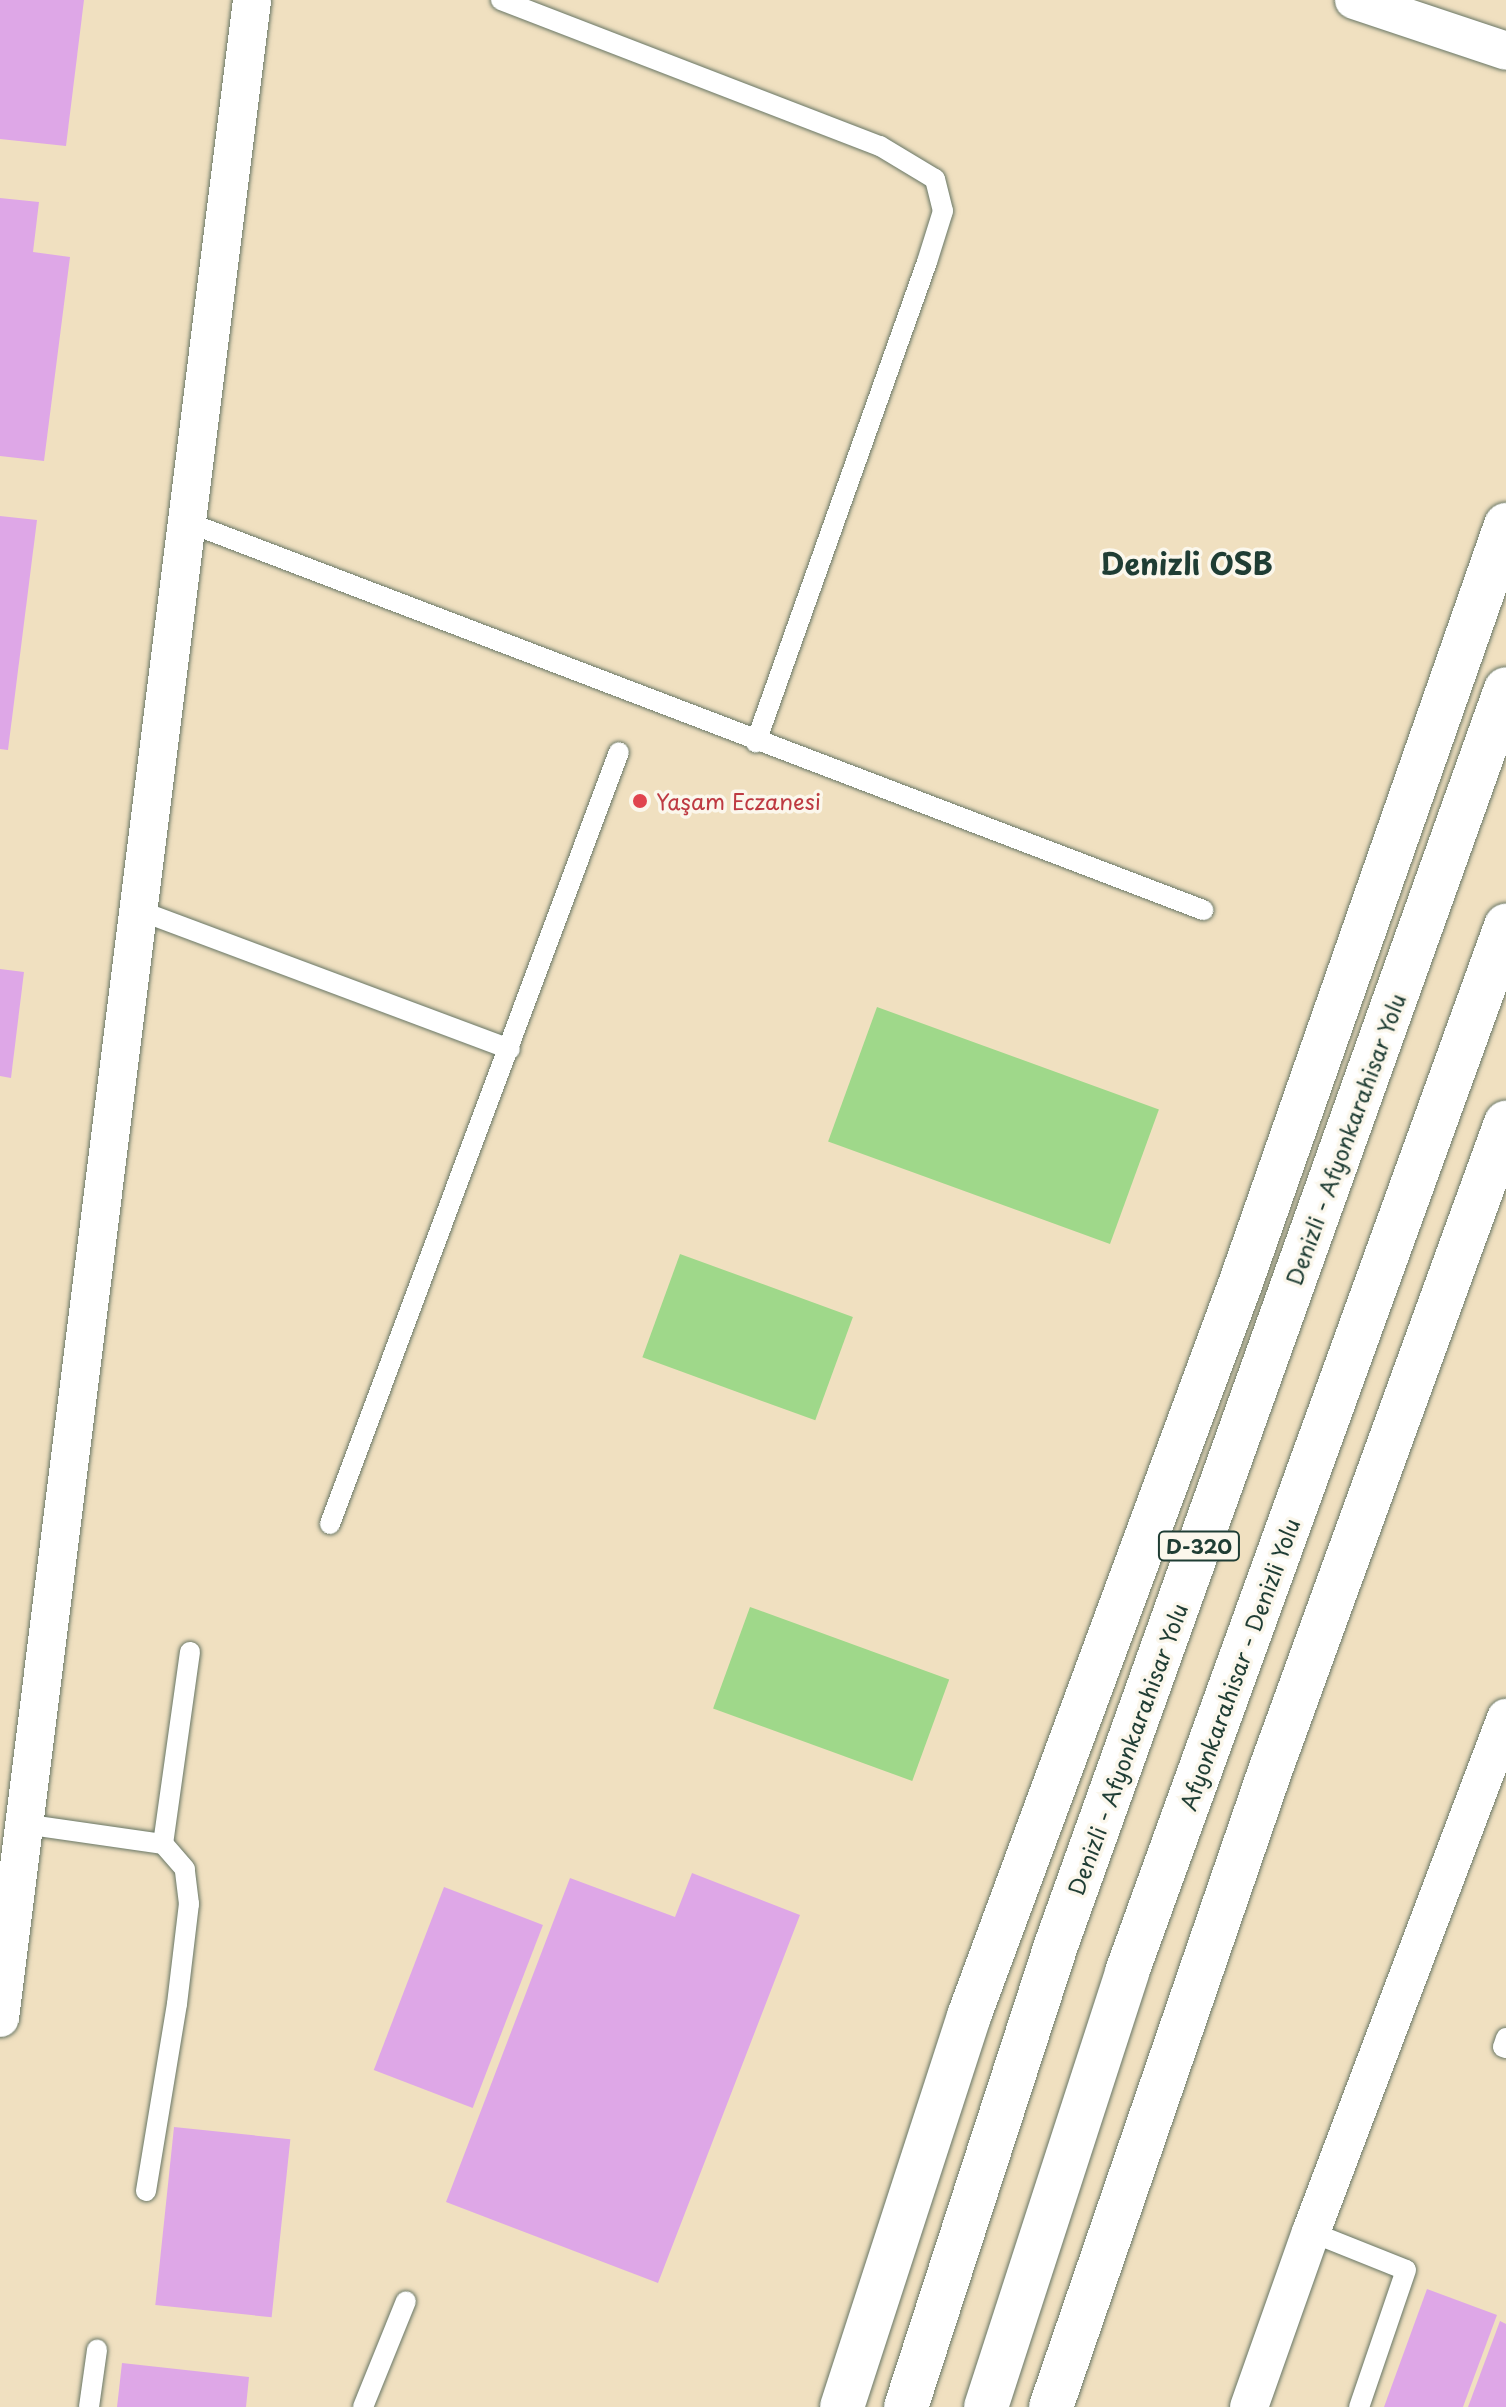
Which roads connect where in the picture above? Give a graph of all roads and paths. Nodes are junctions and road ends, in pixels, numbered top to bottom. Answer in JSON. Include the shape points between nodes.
{"nodes":[{"id":1,"x":252,"y":0,"type":"edge"},
{"id":2,"x":501,"y":0,"type":"edge"},
{"id":3,"x":1354,"y":0,"type":"edge"},
{"id":4,"x":1506,"y":51,"type":"edge"},
{"id":5,"x":187,"y":522,"type":"junction"},
{"id":6,"x":1506,"y":525,"type":"edge"},
{"id":7,"x":1506,"y":689,"type":"edge"},
{"id":8,"x":756,"y":742,"type":"junction"},
{"id":9,"x":619,"y":752,"type":"dead end"},
{"id":10,"x":138,"y":910,"type":"junction"},
{"id":11,"x":1203,"y":910,"type":"dead end"},
{"id":12,"x":1506,"y":926,"type":"edge"},
{"id":13,"x":510,"y":1049,"type":"junction"},
{"id":14,"x":1506,"y":1123,"type":"edge"},
{"id":15,"x":330,"y":1524,"type":"dead end"},
{"id":16,"x":190,"y":1652,"type":"dead end"},
{"id":17,"x":1506,"y":1718,"type":"edge"},
{"id":18,"x":24,"y":1824,"type":"junction"},
{"id":19,"x":163,"y":1844,"type":"junction"},
{"id":20,"x":0,"y":2018,"type":"edge"},
{"id":21,"x":1506,"y":2038,"type":"edge"},
{"id":22,"x":1506,"y":2048,"type":"edge"},
{"id":23,"x":146,"y":2191,"type":"dead end"},
{"id":24,"x":1311,"y":2232,"type":"junction"},
{"id":25,"x":406,"y":2301,"type":"dead end"},
{"id":26,"x":97,"y":2350,"type":"dead end"},
{"id":27,"x":89,"y":2407,"type":"edge"},
{"id":28,"x":363,"y":2407,"type":"edge"},
{"id":29,"x":842,"y":2407,"type":"edge"},
{"id":30,"x":906,"y":2407,"type":"edge"},
{"id":31,"x":986,"y":2407,"type":"edge"},
{"id":32,"x":1051,"y":2407,"type":"edge"},
{"id":33,"x":1249,"y":2407,"type":"edge"},
{"id":34,"x":1359,"y":2407,"type":"edge"}],
"edges":[{"from":1,"to":5,"type":"street"},
{"from":2,"to":8,"type":"lane","via":[[880,146],[935,179],[943,211],[927,262]]},
{"from":3,"to":4,"type":"street"},
{"from":5,"to":8,"type":"lane"},
{"from":5,"to":10,"type":"street"},
{"from":6,"to":29,"type":"highway","via":[[1242,1279],[969,2016]]},
{"from":7,"to":30,"type":"highway","name":"Denizli - Afyonkarahisar Yolu","number":"D-320","via":[[1055,1948]]},
{"from":8,"to":11,"type":"lane"},
{"from":9,"to":13,"type":"lane"},
{"from":10,"to":13,"type":"lane"},
{"from":10,"to":18,"type":"street"},
{"from":12,"to":31,"type":"highway","name":"Afyonkarahisar - Denizli Yolu","number":"D-320","via":[[1127,1972]]},
{"from":13,"to":15,"type":"lane"},
{"from":14,"to":32,"type":"highway","via":[[1270,1771]]},
{"from":16,"to":19,"type":"lane"},
{"from":17,"to":24,"type":"street"},
{"from":18,"to":19,"type":"lane"},
{"from":18,"to":20,"type":"street"},
{"from":19,"to":23,"type":"lane","via":[[185,1869],[189,1904]]},
{"from":21,"to":22,"type":"lane"},
{"from":24,"to":33,"type":"street"},
{"from":24,"to":34,"type":"lane","via":[[1406,2270]]},
{"from":25,"to":28,"type":"lane"},
{"from":26,"to":27,"type":"lane"}]}
